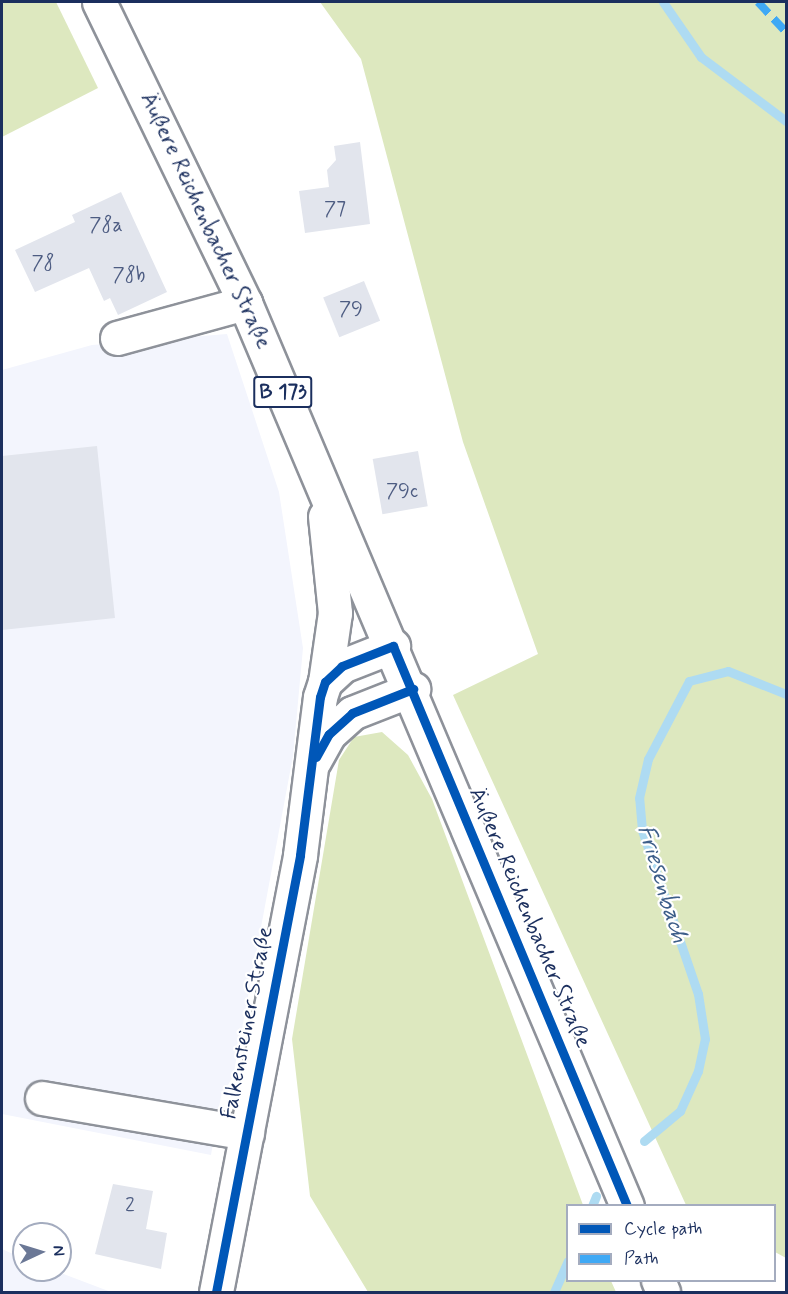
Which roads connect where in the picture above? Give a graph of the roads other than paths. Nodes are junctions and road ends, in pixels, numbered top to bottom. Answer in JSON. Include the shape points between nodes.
{"nodes":[{"id":1,"x":99,"y":2,"type":"edge"},
{"id":2,"x":245,"y":303,"type":"junction"},
{"id":3,"x":117,"y":338,"type":"dead end"},
{"id":4,"x":321,"y":482,"type":"junction"},
{"id":5,"x":393,"y":646,"type":"junction"},
{"id":6,"x":325,"y":682,"type":"junction"},
{"id":7,"x":413,"y":689,"type":"junction"},
{"id":8,"x":314,"y":761,"type":"junction"},
{"id":9,"x":42,"y":1098,"type":"dead end"},
{"id":10,"x":247,"y":1133,"type":"junction"},
{"id":11,"x":626,"y":1204,"type":"edge"},
{"id":12,"x":216,"y":1293,"type":"edge"}],
"edges":[{"from":1,"to":2,"type":"main road","name":"Äußere Reichenbacher Straße","number":"B 173"},
{"from":2,"to":3,"type":"main road"},
{"from":2,"to":4,"type":"main road","name":"Äußere Reichenbacher Straße","number":"B 173"},
{"from":4,"to":5,"type":"main road","name":"Äußere Reichenbacher Straße","number":"B 173"},
{"from":4,"to":6,"type":"main road","name":"Falkensteiner Straße","via":[[335,613]]},
{"from":5,"to":6,"type":"main road","via":[[342,666]]},
{"from":5,"to":7,"type":"main road","name":"Äußere Reichenbacher Straße","number":"B 173"},
{"from":6,"to":8,"type":"main road","name":"Falkensteiner Straße"},
{"from":7,"to":8,"type":"main road","name":"Falkensteiner Straße","via":[[352,713],[329,734]]},
{"from":7,"to":11,"type":"main road","name":"Äußere Reichenbacher Straße","number":"B 173"},
{"from":8,"to":10,"type":"main road","name":"Falkensteiner Straße"},
{"from":9,"to":10,"type":"main road"},
{"from":10,"to":12,"type":"main road","name":"Falkensteiner Straße"}]}
